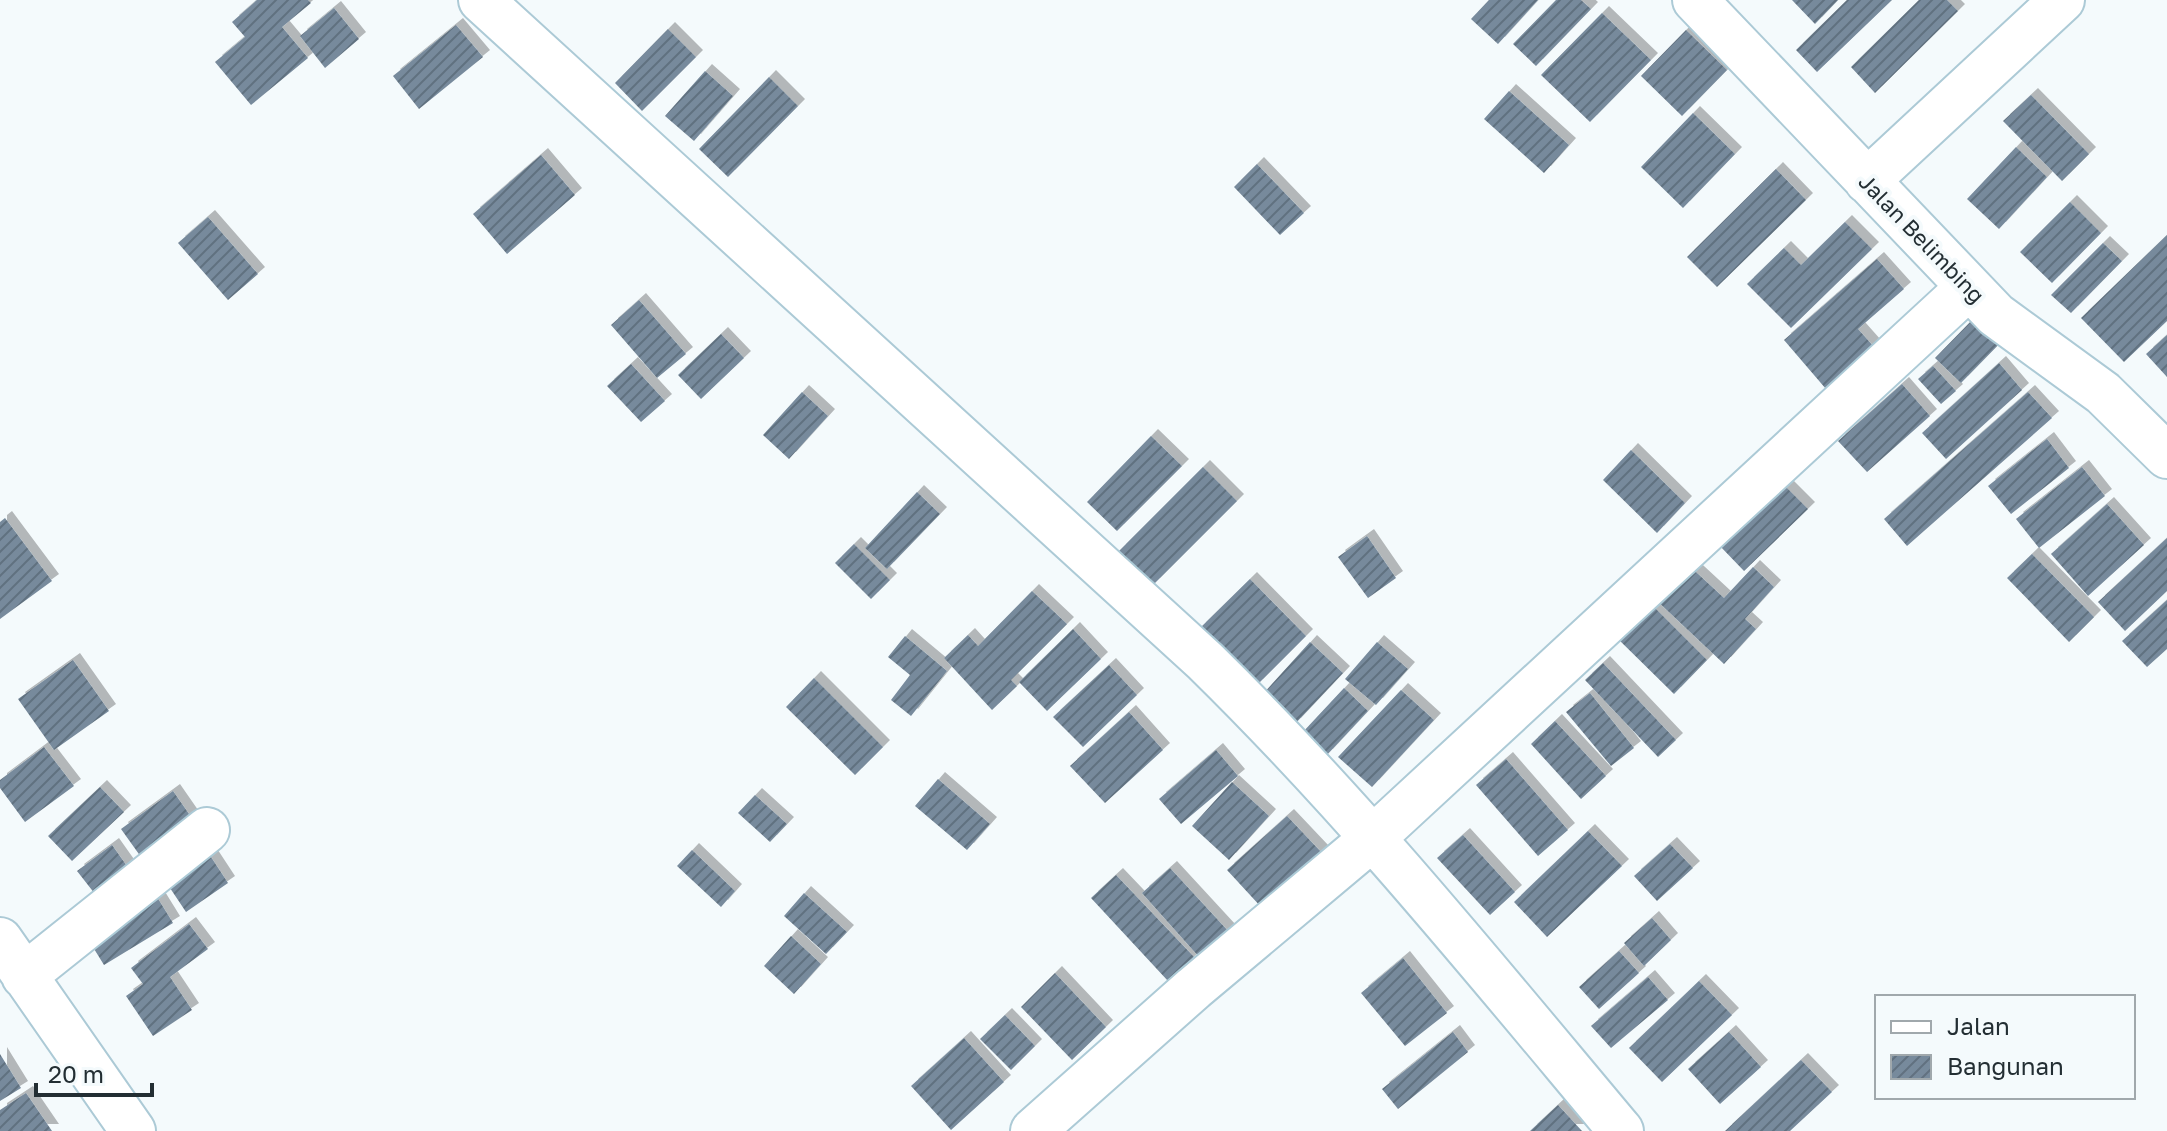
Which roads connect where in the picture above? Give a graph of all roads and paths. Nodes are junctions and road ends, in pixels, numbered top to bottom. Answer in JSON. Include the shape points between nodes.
{"nodes":[{"id":1,"x":481,"y":0,"type":"edge"},
{"id":2,"x":1695,"y":0,"type":"edge"},
{"id":3,"x":2062,"y":0,"type":"edge"},
{"id":4,"x":1867,"y":181,"type":"junction"},
{"id":5,"x":1969,"y":287,"type":"junction"},
{"id":6,"x":2167,"y":456,"type":"edge"},
{"id":7,"x":207,"y":830,"type":"dead end"},
{"id":8,"x":1374,"y":837,"type":"junction"},
{"id":9,"x":0,"y":940,"type":"edge"},
{"id":10,"x":24,"y":976,"type":"junction"},
{"id":11,"x":133,"y":1131,"type":"edge"},
{"id":12,"x":1033,"y":1131,"type":"edge"},
{"id":13,"x":1621,"y":1131,"type":"edge"}],
"edges":[{"from":1,"to":8,"type":"street","via":[[1205,661],[1295,748]]},
{"from":2,"to":4,"type":"street","name":"Jalan Belimbing"},
{"from":3,"to":4,"type":"street"},
{"from":4,"to":5,"type":"street","name":"Jalan Belimbing"},
{"from":5,"to":6,"type":"street","name":"Jalan Belimbing","via":[[1996,315],[2103,393]]},
{"from":5,"to":8,"type":"street"},
{"from":7,"to":10,"type":"street"},
{"from":8,"to":12,"type":"street"},
{"from":8,"to":13,"type":"street"},
{"from":9,"to":10,"type":"street"},
{"from":10,"to":11,"type":"street"}]}
